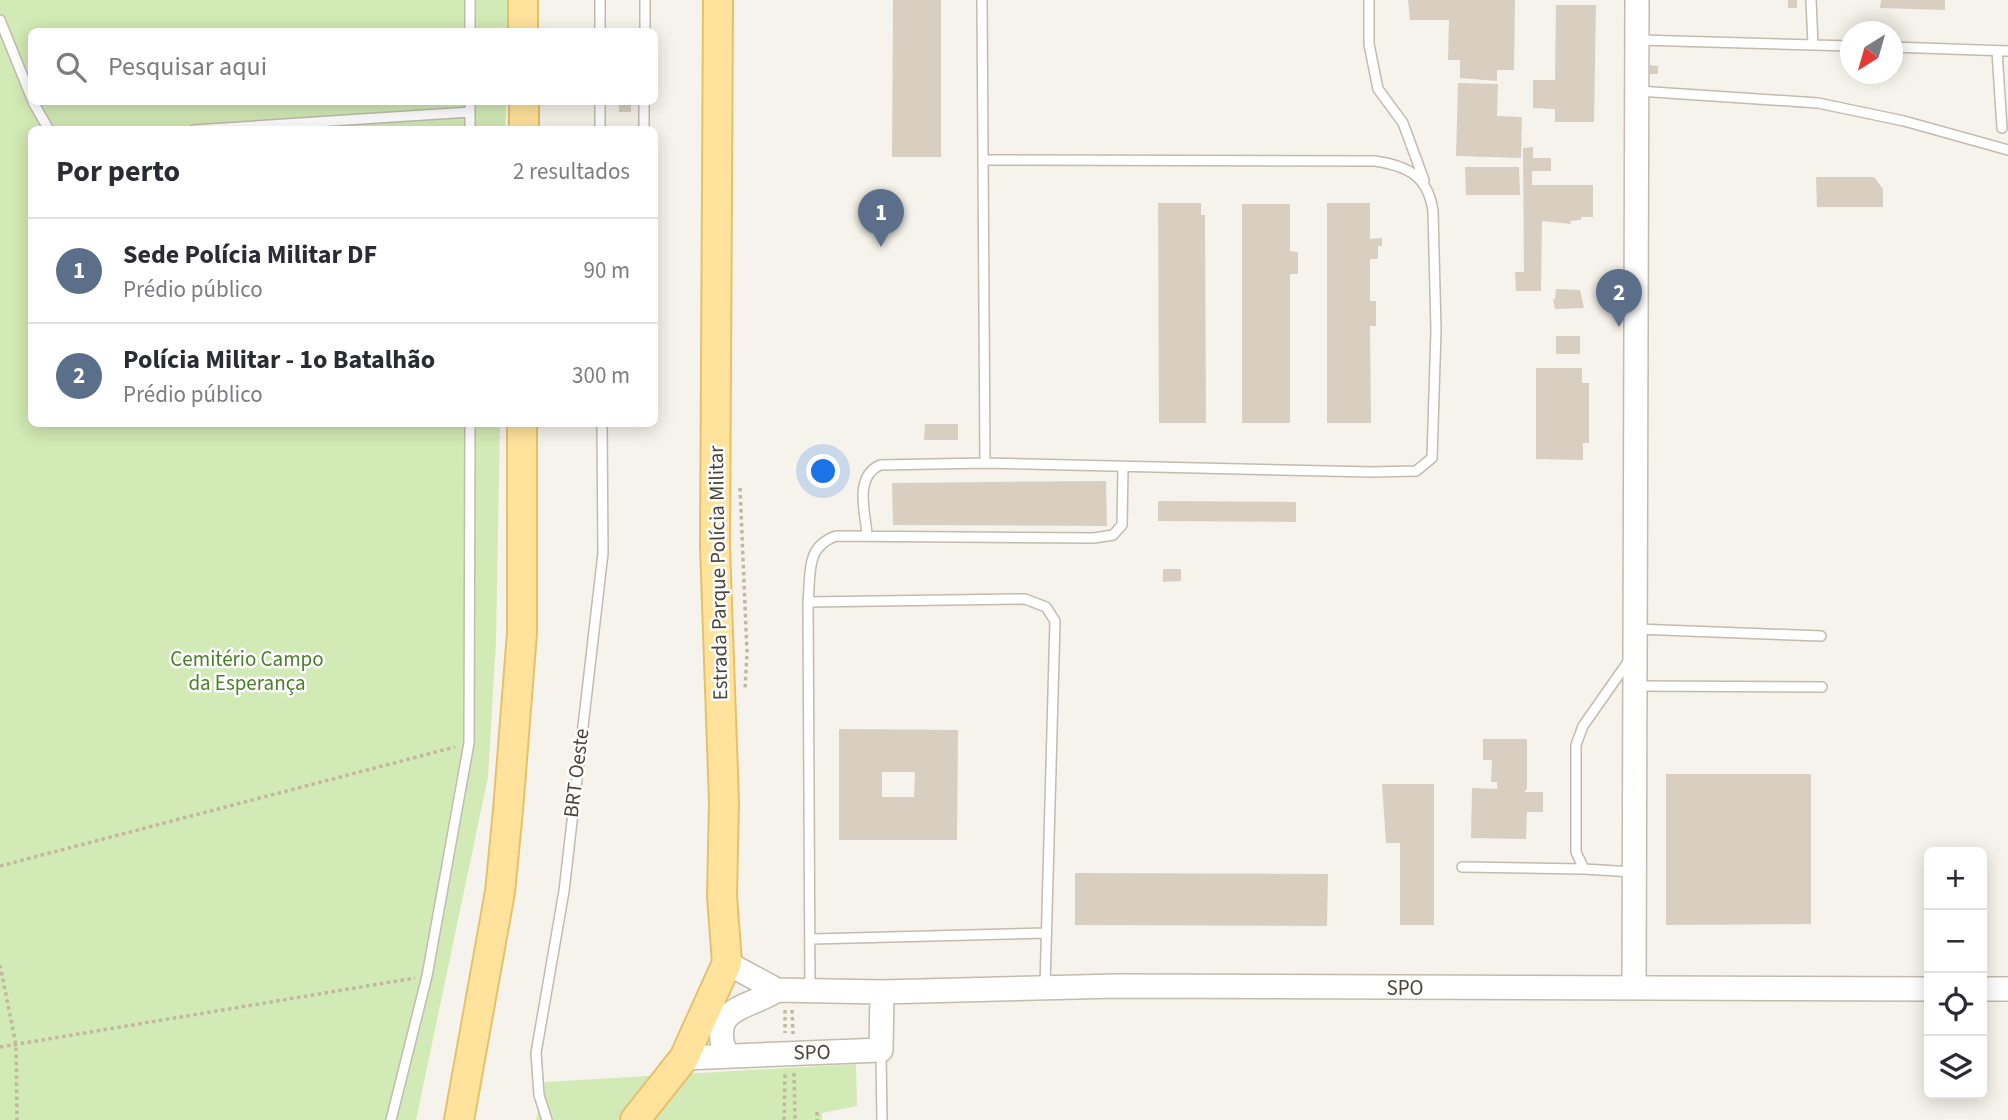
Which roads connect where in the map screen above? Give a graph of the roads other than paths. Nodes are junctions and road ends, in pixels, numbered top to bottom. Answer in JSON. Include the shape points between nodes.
{"nodes":[{"id":1,"x":470,"y":0,"type":"edge"},
{"id":2,"x":523,"y":0,"type":"edge"},
{"id":3,"x":600,"y":0,"type":"edge"},
{"id":4,"x":645,"y":0,"type":"edge"},
{"id":5,"x":718,"y":0,"type":"edge"},
{"id":6,"x":982,"y":0,"type":"edge"},
{"id":7,"x":1369,"y":0,"type":"edge"},
{"id":8,"x":1637,"y":0,"type":"edge"},
{"id":9,"x":1811,"y":0,"type":"edge"},
{"id":10,"x":0,"y":20,"type":"edge"},
{"id":11,"x":470,"y":28,"type":"edge"},
{"id":12,"x":523,"y":28,"type":"edge"},
{"id":13,"x":600,"y":28,"type":"edge"},
{"id":14,"x":645,"y":28,"type":"edge"},
{"id":15,"x":1637,"y":40,"type":"junction"},
{"id":16,"x":1813,"y":44,"type":"junction"},
{"id":17,"x":1840,"y":45,"type":"edge"},
{"id":18,"x":1903,"y":47,"type":"edge"},
{"id":19,"x":1997,"y":51,"type":"junction"},
{"id":20,"x":2008,"y":51,"type":"edge"},
{"id":21,"x":28,"y":90,"type":"edge"},
{"id":22,"x":1637,"y":91,"type":"junction"},
{"id":23,"x":35,"y":105,"type":"edge"},
{"id":24,"x":470,"y":105,"type":"edge"},
{"id":25,"x":524,"y":105,"type":"edge"},
{"id":26,"x":600,"y":105,"type":"edge"},
{"id":27,"x":644,"y":105,"type":"edge"},
{"id":28,"x":470,"y":112,"type":"junction"},
{"id":29,"x":46,"y":126,"type":"edge"},
{"id":30,"x":255,"y":126,"type":"edge"},
{"id":31,"x":470,"y":126,"type":"edge"},
{"id":32,"x":524,"y":126,"type":"edge"},
{"id":33,"x":600,"y":126,"type":"edge"},
{"id":34,"x":644,"y":126,"type":"edge"},
{"id":35,"x":2002,"y":128,"type":"dead end"},
{"id":36,"x":2008,"y":150,"type":"edge"},
{"id":37,"x":984,"y":160,"type":"junction"},
{"id":38,"x":1426,"y":185,"type":"junction"},
{"id":39,"x":470,"y":427,"type":"edge"},
{"id":40,"x":522,"y":427,"type":"edge"},
{"id":41,"x":602,"y":427,"type":"edge"},
{"id":42,"x":985,"y":463,"type":"junction"},
{"id":43,"x":1123,"y":468,"type":"junction"},
{"id":44,"x":867,"y":534,"type":"junction"},
{"id":45,"x":808,"y":602,"type":"junction"},
{"id":46,"x":1634,"y":629,"type":"junction"},
{"id":47,"x":1821,"y":636,"type":"dead end"},
{"id":48,"x":1634,"y":654,"type":"junction"},
{"id":49,"x":1634,"y":686,"type":"junction"},
{"id":50,"x":1822,"y":687,"type":"dead end"},
{"id":51,"x":1462,"y":867,"type":"dead end"},
{"id":52,"x":1584,"y":869,"type":"junction"},
{"id":53,"x":1634,"y":872,"type":"junction"},
{"id":54,"x":1046,"y":933,"type":"junction"},
{"id":55,"x":812,"y":939,"type":"junction"},
{"id":56,"x":727,"y":963,"type":"junction"},
{"id":57,"x":1045,"y":988,"type":"junction"},
{"id":58,"x":1634,"y":988,"type":"junction"},
{"id":59,"x":1924,"y":989,"type":"edge"},
{"id":60,"x":1987,"y":989,"type":"edge"},
{"id":61,"x":2008,"y":989,"type":"edge"},
{"id":62,"x":777,"y":990,"type":"junction"},
{"id":63,"x":810,"y":990,"type":"junction"},
{"id":64,"x":882,"y":992,"type":"junction"},
{"id":65,"x":881,"y":1050,"type":"junction"},
{"id":66,"x":726,"y":1055,"type":"junction"},
{"id":67,"x":684,"y":1058,"type":"junction"},
{"id":68,"x":391,"y":1120,"type":"edge"},
{"id":69,"x":459,"y":1120,"type":"edge"},
{"id":70,"x":547,"y":1120,"type":"edge"},
{"id":71,"x":635,"y":1120,"type":"edge"},
{"id":72,"x":882,"y":1120,"type":"edge"}],
"edges":[{"from":1,"to":11,"type":"lane"},
{"from":2,"to":12,"type":"main road"},
{"from":3,"to":13,"type":"lane"},
{"from":4,"to":14,"type":"lane"},
{"from":5,"to":56,"type":"main road","name":"Estrada Parque Polícia Militar","via":[[715,547]]},
{"from":6,"to":37,"type":"lane"},
{"from":7,"to":38,"type":"lane","via":[[1369,44],[1378,89],[1403,123]]},
{"from":8,"to":15,"type":"street"},
{"from":9,"to":16,"type":"lane"},
{"from":10,"to":21,"type":"lane"},
{"from":15,"to":16,"type":"lane"},
{"from":15,"to":22,"type":"street"},
{"from":16,"to":17,"type":"lane"},
{"from":18,"to":19,"type":"lane"},
{"from":19,"to":20,"type":"lane"},
{"from":19,"to":35,"type":"lane"},
{"from":22,"to":36,"type":"lane","via":[[1818,103]]},
{"from":22,"to":46,"type":"street"},
{"from":23,"to":29,"type":"lane"},
{"from":24,"to":28,"type":"lane"},
{"from":25,"to":32,"type":"main road"},
{"from":26,"to":33,"type":"lane"},
{"from":27,"to":34,"type":"lane"},
{"from":28,"to":30,"type":"lane"},
{"from":28,"to":31,"type":"lane"},
{"from":37,"to":38,"type":"lane","via":[[1375,161],[1407,168]]},
{"from":37,"to":42,"type":"lane"},
{"from":38,"to":43,"type":"lane","via":[[1433,211],[1436,330],[1435,417],[1428,463],[1416,471],[1372,472]]},
{"from":39,"to":68,"type":"lane","via":[[470,743],[427,976]]},
{"from":40,"to":69,"type":"main road","via":[[522,633],[508,810],[500,892]]},
{"from":41,"to":70,"type":"lane","name":"BRT Oeste","via":[[603,553],[564,891],[536,1053],[539,1095]]},
{"from":42,"to":43,"type":"lane"},
{"from":42,"to":44,"type":"lane","via":[[888,464],[870,470],[863,482]]},
{"from":43,"to":44,"type":"lane","via":[[1122,525],[1113,535]]},
{"from":44,"to":45,"type":"lane","via":[[836,536],[818,544]]},
{"from":45,"to":54,"type":"lane","via":[[1024,599],[1050,611],[1055,621]]},
{"from":45,"to":55,"type":"lane"},
{"from":46,"to":47,"type":"lane"},
{"from":46,"to":48,"type":"street"},
{"from":48,"to":49,"type":"street"},
{"from":48,"to":52,"type":"lane","via":[[1583,726],[1576,745],[1576,852]]},
{"from":49,"to":50,"type":"lane"},
{"from":49,"to":53,"type":"street"},
{"from":51,"to":52,"type":"lane"},
{"from":52,"to":53,"type":"lane"},
{"from":53,"to":58,"type":"street"},
{"from":54,"to":55,"type":"lane"},
{"from":54,"to":57,"type":"lane"},
{"from":55,"to":63,"type":"lane"},
{"from":56,"to":62,"type":"street","name":"SPO"},
{"from":56,"to":67,"type":"main road","name":"Estrada Parque Polícia Militar"},
{"from":57,"to":58,"type":"street","name":"SPO"},
{"from":57,"to":64,"type":"street","name":"SPO"},
{"from":58,"to":59,"type":"street","name":"SPO"},
{"from":60,"to":61,"type":"street"},
{"from":62,"to":63,"type":"street","name":"SPO"},
{"from":62,"to":66,"type":"street","via":[[726,1016],[721,1029]]},
{"from":63,"to":64,"type":"street","name":"SPO"},
{"from":64,"to":65,"type":"street"},
{"from":65,"to":66,"type":"street","name":"SPO"},
{"from":65,"to":72,"type":"lane"},
{"from":66,"to":67,"type":"street","name":"SPO"},
{"from":67,"to":71,"type":"main road","name":"Estrada Parque Polícia Militar"}]}
